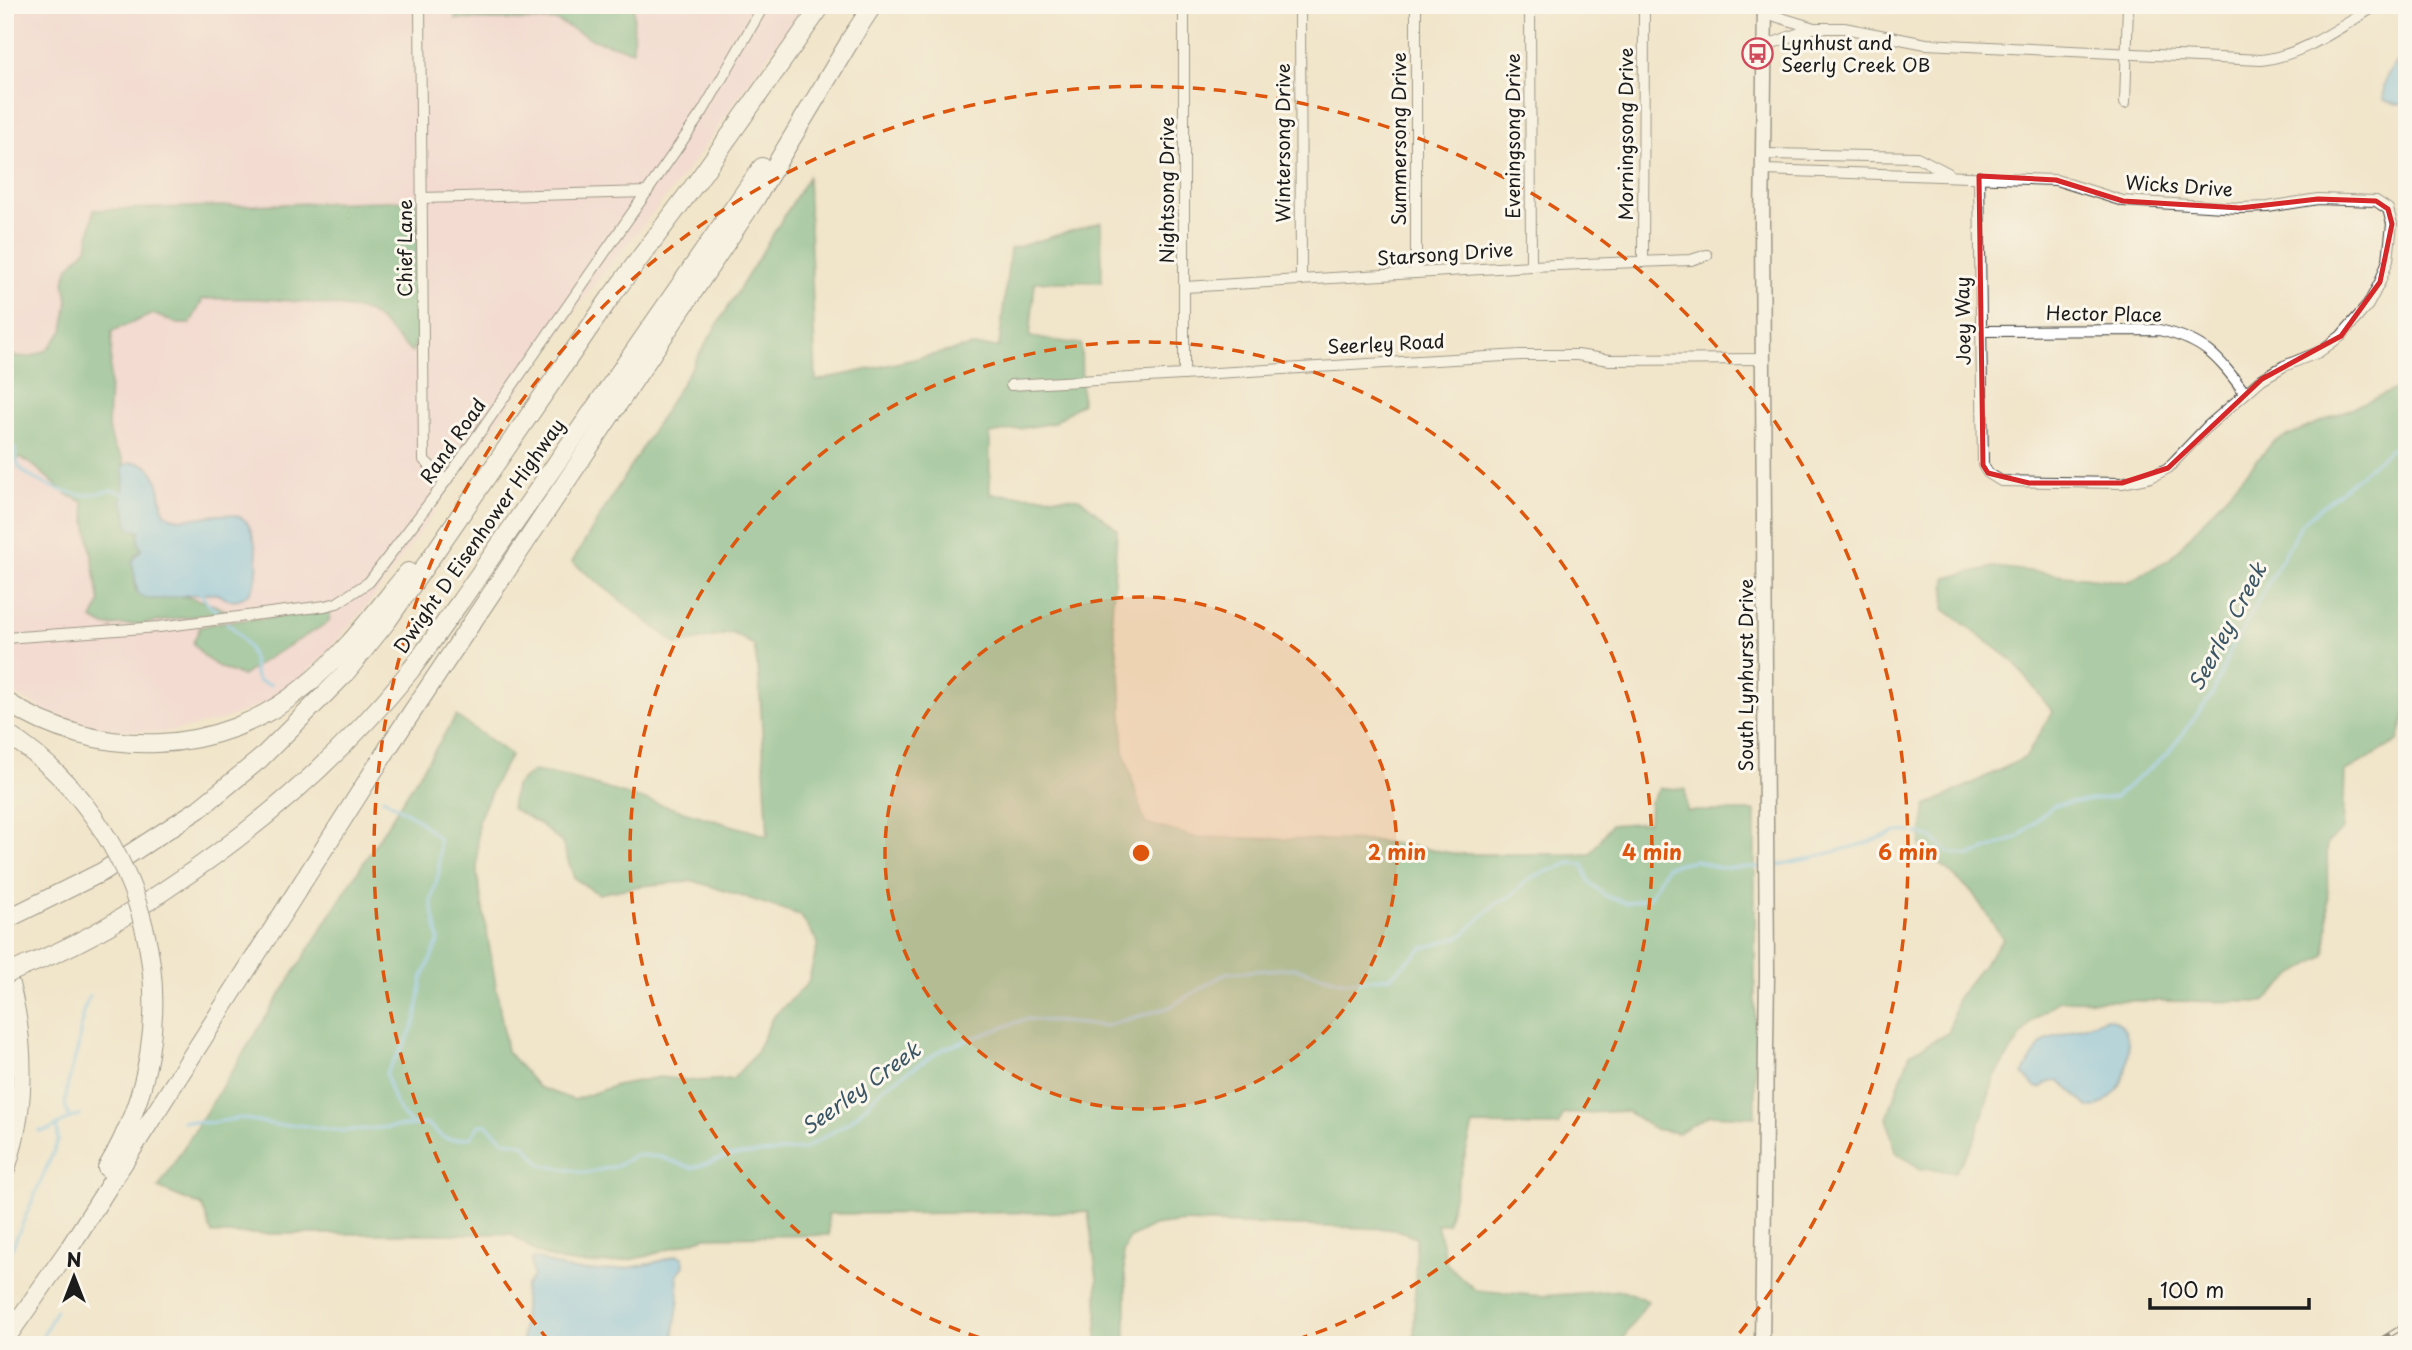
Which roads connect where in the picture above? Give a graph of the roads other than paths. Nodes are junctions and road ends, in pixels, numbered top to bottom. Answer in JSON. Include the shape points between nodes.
{"nodes":[{"id":1,"x":420,"y":5,"type":"edge"},
{"id":2,"x":764,"y":5,"type":"edge"},
{"id":3,"x":822,"y":5,"type":"edge"},
{"id":4,"x":873,"y":5,"type":"edge"},
{"id":5,"x":1184,"y":5,"type":"edge"},
{"id":6,"x":1300,"y":5,"type":"edge"},
{"id":7,"x":1416,"y":5,"type":"edge"},
{"id":8,"x":1530,"y":5,"type":"edge"},
{"id":9,"x":1644,"y":5,"type":"edge"},
{"id":10,"x":2129,"y":5,"type":"edge"},
{"id":11,"x":2376,"y":5,"type":"edge"},
{"id":12,"x":1765,"y":9,"type":"edge"},
{"id":13,"x":1814,"y":28,"type":"junction"},
{"id":14,"x":856,"y":31,"type":"junction"},
{"id":15,"x":1765,"y":46,"type":"junction"},
{"id":16,"x":2126,"y":54,"type":"junction"},
{"id":17,"x":2125,"y":103,"type":"dead end"},
{"id":18,"x":1763,"y":154,"type":"junction"},
{"id":19,"x":1763,"y":170,"type":"junction"},
{"id":20,"x":1951,"y":175,"type":"junction"},
{"id":21,"x":1979,"y":176,"type":"junction"},
{"id":22,"x":647,"y":192,"type":"junction"},
{"id":23,"x":422,"y":198,"type":"junction"},
{"id":24,"x":1707,"y":255,"type":"dead end"},
{"id":25,"x":1643,"y":262,"type":"junction"},
{"id":26,"x":1531,"y":266,"type":"junction"},
{"id":27,"x":1416,"y":273,"type":"junction"},
{"id":28,"x":1301,"y":280,"type":"junction"},
{"id":29,"x":1185,"y":287,"type":"junction"},
{"id":30,"x":1980,"y":331,"type":"junction"},
{"id":31,"x":1763,"y":359,"type":"junction"},
{"id":32,"x":1184,"y":375,"type":"junction"},
{"id":33,"x":1011,"y":385,"type":"dead end"},
{"id":34,"x":2245,"y":393,"type":"junction"},
{"id":35,"x":446,"y":481,"type":"junction"},
{"id":36,"x":477,"y":488,"type":"junction"},
{"id":37,"x":5,"y":638,"type":"edge"},
{"id":38,"x":5,"y":701,"type":"edge"},
{"id":39,"x":5,"y":733,"type":"edge"},
{"id":40,"x":7,"y":920,"type":"edge"},
{"id":41,"x":5,"y":967,"type":"edge"},
{"id":42,"x":5,"y":975,"type":"edge"},
{"id":43,"x":5,"y":1172,"type":"edge"},
{"id":44,"x":7,"y":1337,"type":"edge"},
{"id":45,"x":1762,"y":1345,"type":"edge"}],
"edges":[{"from":1,"to":23,"type":"street","name":"Chief Lane"},
{"from":2,"to":22,"type":"street","name":"Rand Road","via":[[719,86]]},
{"from":3,"to":36,"type":"highway","name":"Dwight D Eisenhower Highway"},
{"from":4,"to":14,"type":"highway","name":"Dwight D Eisenhower Highway"},
{"from":5,"to":29,"type":"street","name":"Nightsong Drive"},
{"from":6,"to":28,"type":"street","name":"Wintersong Drive"},
{"from":7,"to":27,"type":"street","name":"Summersong Drive"},
{"from":8,"to":26,"type":"street","name":"Eveningsong Drive"},
{"from":9,"to":25,"type":"street","name":"Morningsong Drive"},
{"from":10,"to":16,"type":"street"},
{"from":11,"to":16,"type":"street","via":[[2301,50],[2278,58],[2255,61]]},
{"from":12,"to":13,"type":"street"},
{"from":12,"to":15,"type":"main road","name":"South Lynhurst Drive"},
{"from":13,"to":15,"type":"street"},
{"from":13,"to":16,"type":"street","via":[[1850,29],[1926,44]]},
{"from":14,"to":42,"type":"highway","name":"Dwight D Eisenhower Highway","bridge":true,"via":[[460,602],[381,705],[296,791],[225,848],[109,927]]},
{"from":14,"to":44,"type":"highway","via":[[756,198],[392,741],[68,1250]]},
{"from":15,"to":18,"type":"main road","name":"South Lynhurst Drive"},
{"from":16,"to":17,"type":"street"},
{"from":18,"to":19,"type":"main road","name":"South Lynhurst Drive"},
{"from":18,"to":20,"type":"street","name":"Wicks Drive","via":[[1917,157]]},
{"from":19,"to":20,"type":"street","name":"Wicks Drive"},
{"from":19,"to":31,"type":"main road","name":"South Lynhurst Drive"},
{"from":20,"to":21,"type":"street","name":"Wicks Drive"},
{"from":21,"to":30,"type":"street","name":"Joey Way"},
{"from":21,"to":34,"type":"street","name":"Wicks Drive","via":[[2056,180],[2123,201],[2241,208],[2318,198],[2376,201],[2388,209],[2392,224],[2388,260],[2368,305],[2342,336],[2319,352],[2284,366]]},
{"from":22,"to":23,"type":"street"},
{"from":22,"to":35,"type":"street","name":"Rand Road"},
{"from":23,"to":35,"type":"street","name":"Chief Lane","via":[[424,460]]},
{"from":24,"to":25,"type":"street","name":"Starsong Drive"},
{"from":25,"to":26,"type":"street","name":"Starsong Drive"},
{"from":26,"to":27,"type":"street","name":"Starsong Drive"},
{"from":27,"to":28,"type":"street","name":"Starsong Drive"},
{"from":28,"to":29,"type":"street","name":"Starsong Drive"},
{"from":29,"to":32,"type":"street","name":"Nightsong Drive"},
{"from":30,"to":34,"type":"street","name":"Hector Place","via":[[2160,331],[2184,335],[2224,365]]},
{"from":30,"to":34,"type":"street","name":"Joey Way","via":[[1983,465],[2001,481],[2122,483],[2151,477],[2168,468]]},
{"from":31,"to":32,"type":"street","name":"Seerley Road","via":[[1609,360],[1521,355]]},
{"from":31,"to":45,"type":"main road","name":"South Lynhurst Drive","via":[[1767,879]]},
{"from":32,"to":33,"type":"street","name":"Seerley Road"},
{"from":35,"to":37,"type":"street","name":"Rand Road","via":[[369,582],[337,603],[159,627]]},
{"from":36,"to":38,"type":"highway","via":[[323,669],[293,696],[246,723],[186,741],[133,744],[69,732]]},
{"from":36,"to":40,"type":"highway","name":"Dwight D Eisenhower Highway","via":[[367,647],[260,759],[135,852]]},
{"from":39,"to":44,"type":"highway","bridge":true,"via":[[66,783],[112,845],[145,931],[154,1017],[145,1075],[114,1157]]},
{"from":41,"to":43,"type":"highway","via":[[18,1020],[22,1080],[19,1122]]}]}
